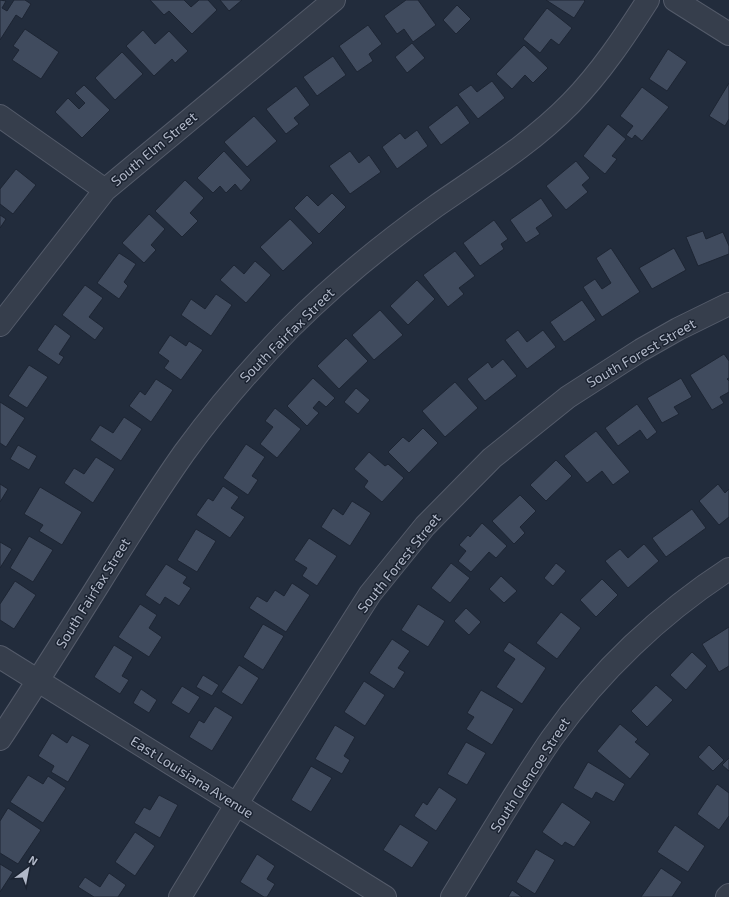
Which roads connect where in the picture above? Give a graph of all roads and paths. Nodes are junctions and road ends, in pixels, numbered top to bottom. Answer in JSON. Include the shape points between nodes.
{"nodes":[{"id":1,"x":334,"y":0,"type":"edge"},
{"id":2,"x":648,"y":0,"type":"edge"},
{"id":3,"x":675,"y":0,"type":"edge"},
{"id":4,"x":729,"y":34,"type":"edge"},
{"id":5,"x":0,"y":116,"type":"edge"},
{"id":6,"x":105,"y":190,"type":"junction"},
{"id":7,"x":729,"y":304,"type":"edge"},
{"id":8,"x":0,"y":325,"type":"edge"},
{"id":9,"x":729,"y":569,"type":"edge"},
{"id":10,"x":0,"y":657,"type":"edge"},
{"id":11,"x":38,"y":681,"type":"junction"},
{"id":12,"x":0,"y":739,"type":"edge"},
{"id":13,"x":236,"y":805,"type":"junction"},
{"id":14,"x":180,"y":897,"type":"edge"},
{"id":15,"x":385,"y":897,"type":"edge"},
{"id":16,"x":452,"y":897,"type":"edge"}],
"edges":[{"from":1,"to":6,"type":"street","name":"South Elm Street"},
{"from":2,"to":11,"type":"street","name":"South Fairfax Street","via":[[590,83],[569,105],[520,147],[434,207],[362,262],[320,298],[231,392],[185,451],[153,498]]},
{"from":3,"to":4,"type":"street"},
{"from":5,"to":6,"type":"street"},
{"from":6,"to":8,"type":"street","name":"South Elm Street"},
{"from":7,"to":13,"type":"street","name":"South Forest Street","via":[[653,343],[568,396],[492,458],[425,526],[370,594]]},
{"from":9,"to":16,"type":"street","name":"South Glencoe Street","via":[[653,627],[589,692],[535,762]]},
{"from":10,"to":11,"type":"street","name":"East Louisiana Avenue"},
{"from":11,"to":12,"type":"street","name":"South Fairfax Street"},
{"from":11,"to":13,"type":"street","name":"East Louisiana Avenue"},
{"from":13,"to":14,"type":"street","name":"South Forest Street"},
{"from":13,"to":15,"type":"street","name":"East Louisiana Avenue"}]}
